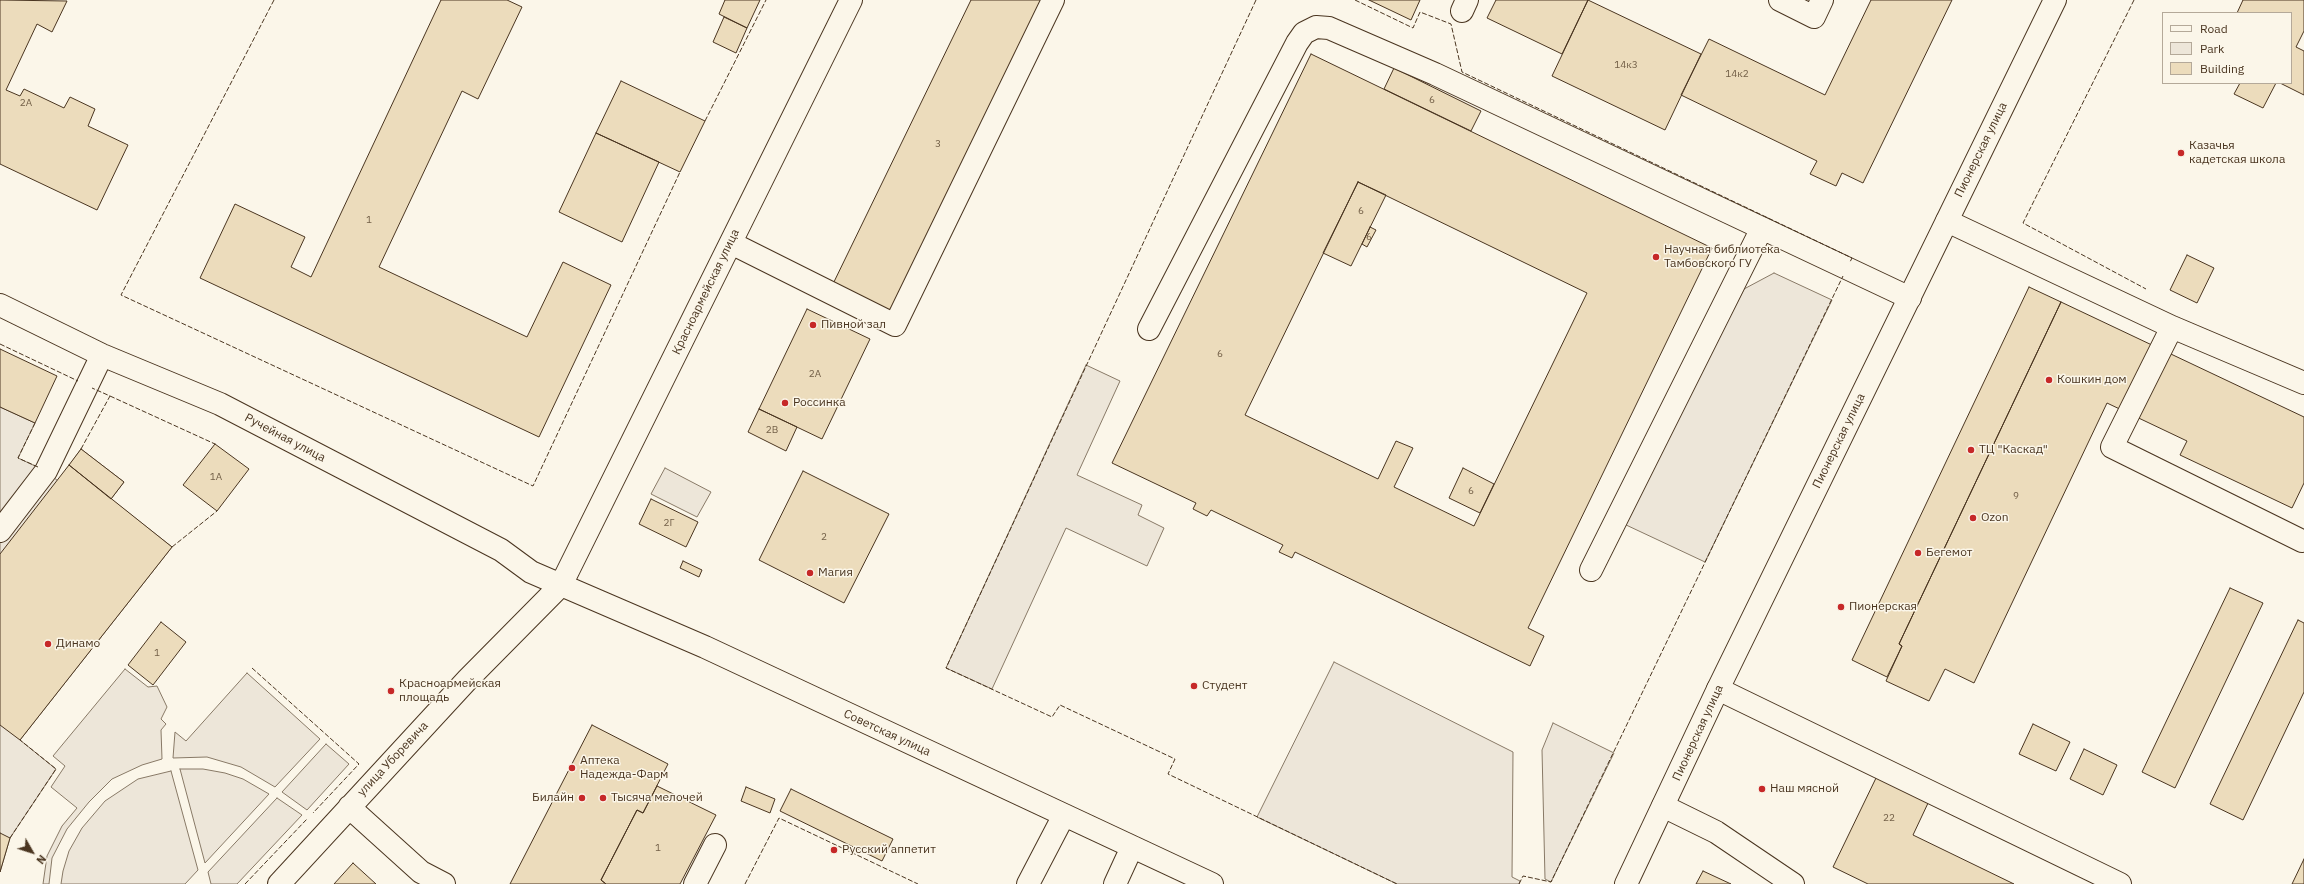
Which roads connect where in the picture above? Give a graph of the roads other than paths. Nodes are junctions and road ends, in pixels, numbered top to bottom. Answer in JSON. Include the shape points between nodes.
{"nodes":[{"id":1,"x":851,"y":0,"type":"edge"},
{"id":2,"x":1053,"y":0,"type":"edge"},
{"id":3,"x":1780,"y":0,"type":"edge"},
{"id":4,"x":1822,"y":0,"type":"edge"},
{"id":5,"x":2055,"y":0,"type":"edge"},
{"id":6,"x":1947,"y":221,"type":"junction"},
{"id":7,"x":1762,"y":228,"type":"junction"},
{"id":8,"x":731,"y":243,"type":"junction"},
{"id":9,"x":1910,"y":298,"type":"junction"},
{"id":10,"x":0,"y":305,"type":"edge"},
{"id":11,"x":2172,"y":327,"type":"junction"},
{"id":12,"x":1149,"y":329,"type":"dead end"},
{"id":13,"x":102,"y":355,"type":"junction"},
{"id":14,"x":2304,"y":383,"type":"edge"},
{"id":15,"x":0,"y":531,"type":"edge"},
{"id":16,"x":2302,"y":542,"type":"dead end"},
{"id":17,"x":1591,"y":570,"type":"dead end"},
{"id":18,"x":562,"y":585,"type":"junction"},
{"id":19,"x":1718,"y":689,"type":"junction"},
{"id":20,"x":1664,"y":806,"type":"junction"},
{"id":21,"x":349,"y":807,"type":"junction"},
{"id":22,"x":1064,"y":815,"type":"junction"},
{"id":23,"x":715,"y":845,"type":"dead end"},
{"id":24,"x":1132,"y":847,"type":"junction"},
{"id":25,"x":279,"y":884,"type":"edge"},
{"id":26,"x":444,"y":884,"type":"edge"},
{"id":27,"x":694,"y":884,"type":"edge"},
{"id":28,"x":1028,"y":884,"type":"edge"},
{"id":29,"x":1115,"y":884,"type":"edge"},
{"id":30,"x":1212,"y":884,"type":"edge"},
{"id":31,"x":1626,"y":884,"type":"edge"},
{"id":32,"x":1793,"y":884,"type":"edge"},
{"id":33,"x":2120,"y":884,"type":"edge"}],
"edges":[{"from":1,"to":8,"type":"street","name":"Красноармейская улица"},
{"from":2,"to":8,"type":"street","via":[[895,325]]},
{"from":3,"to":4,"type":"street","via":[[1814,17]]},
{"from":5,"to":6,"type":"street","name":"Пионерская улица"},
{"from":6,"to":9,"type":"street","name":"Пионерская улица"},
{"from":6,"to":11,"type":"street"},
{"from":7,"to":9,"type":"street"},
{"from":7,"to":12,"type":"street","via":[[1435,74],[1329,28],[1316,27],[1304,33],[1297,43]]},
{"from":7,"to":17,"type":"street"},
{"from":8,"to":18,"type":"street","name":"Красноармейская улица"},
{"from":9,"to":19,"type":"street","name":"Пионерская улица"},
{"from":10,"to":13,"type":"street","name":"Ручейная улица"},
{"from":11,"to":14,"type":"street"},
{"from":11,"to":16,"type":"street","via":[[2112,447]]},
{"from":13,"to":15,"type":"street","via":[[46,471]]},
{"from":13,"to":18,"type":"street","name":"Ручейная улица","via":[[220,404],[501,550],[531,572]]},
{"from":18,"to":21,"type":"street","name":"улица Уборевича","via":[[468,678]]},
{"from":18,"to":22,"type":"street","name":"Советская улица","via":[[705,647]]},
{"from":19,"to":20,"type":"street","name":"Пионерская улица"},
{"from":19,"to":33,"type":"street"},
{"from":20,"to":31,"type":"street","name":"Пионерская улица"},
{"from":20,"to":32,"type":"street","via":[[1716,832]]},
{"from":21,"to":25,"type":"street","name":"улица Уборевича"},
{"from":21,"to":26,"type":"street","via":[[421,872]]},
{"from":22,"to":24,"type":"street","name":"Советская улица"},
{"from":22,"to":28,"type":"street"},
{"from":23,"to":27,"type":"street"},
{"from":24,"to":29,"type":"street"},
{"from":24,"to":30,"type":"street","name":"Советская улица"}]}
